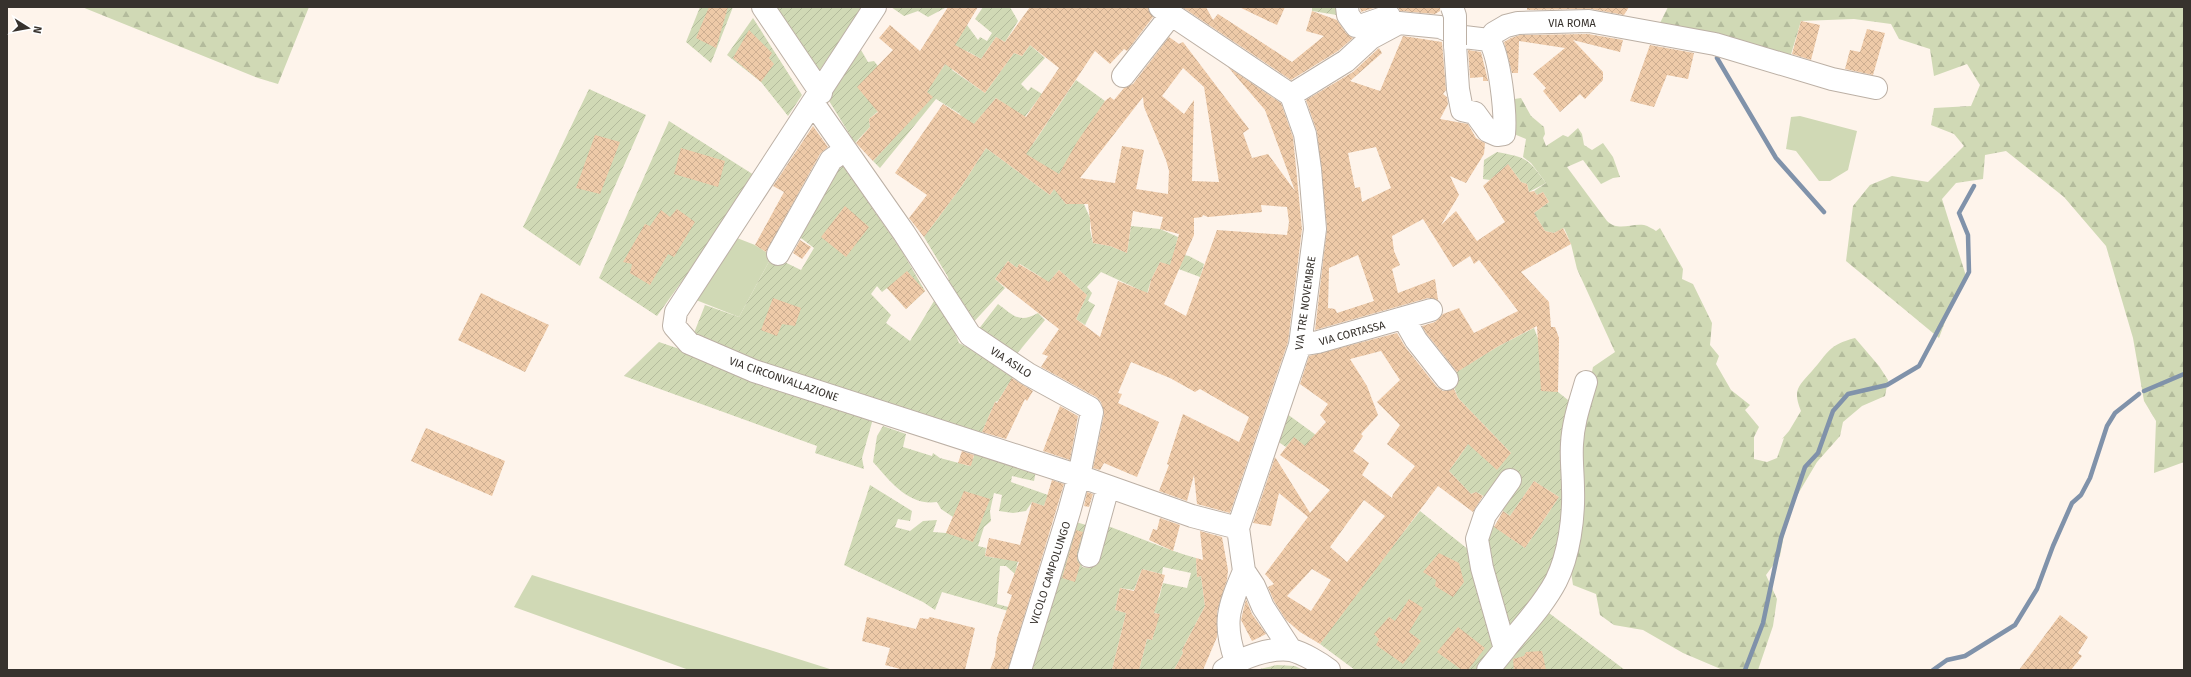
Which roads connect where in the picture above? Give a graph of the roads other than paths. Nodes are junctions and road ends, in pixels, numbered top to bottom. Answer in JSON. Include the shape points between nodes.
{"nodes":[{"id":1,"x":763,"y":7,"type":"edge"},
{"id":2,"x":875,"y":7,"type":"edge"},
{"id":3,"x":1347,"y":7,"type":"edge"},
{"id":4,"x":1452,"y":7,"type":"edge"},
{"id":5,"x":1165,"y":11,"type":"edge"},
{"id":6,"x":1399,"y":24,"type":"junction"},
{"id":7,"x":1489,"y":40,"type":"junction"},
{"id":8,"x":1123,"y":76,"type":"dead end"},
{"id":9,"x":1876,"y":88,"type":"dead end"},
{"id":10,"x":1291,"y":95,"type":"junction"},
{"id":11,"x":817,"y":98,"type":"junction"},
{"id":12,"x":845,"y":150,"type":"junction"},
{"id":13,"x":778,"y":254,"type":"dead end"},
{"id":14,"x":1431,"y":310,"type":"dead end"},
{"id":15,"x":1404,"y":319,"type":"junction"},
{"id":16,"x":1300,"y":345,"type":"junction"},
{"id":17,"x":1447,"y":379,"type":"dead end"},
{"id":18,"x":1586,"y":382,"type":"dead end"},
{"id":19,"x":1079,"y":476,"type":"junction"},
{"id":20,"x":1510,"y":480,"type":"dead end"},
{"id":21,"x":1108,"y":487,"type":"junction"},
{"id":22,"x":1238,"y":528,"type":"junction"},
{"id":23,"x":1089,"y":556,"type":"dead end"},
{"id":24,"x":1244,"y":571,"type":"junction"},
{"id":25,"x":1505,"y":649,"type":"junction"},
{"id":26,"x":1291,"y":650,"type":"junction"},
{"id":27,"x":1230,"y":666,"type":"edge"},
{"id":28,"x":1020,"y":670,"type":"edge"},
{"id":29,"x":1329,"y":670,"type":"edge"},
{"id":30,"x":1488,"y":670,"type":"edge"}],
"edges":[{"from":1,"to":11,"type":"street","name":"VIA ASILO"},
{"from":2,"to":11,"type":"street","name":"VIA CIRCONVALLAZIONE"},
{"from":3,"to":6,"type":"street","via":[[1348,14],[1356,26],[1388,15],[1396,18]]},
{"from":4,"to":7,"type":"street","bridge":true,"via":[[1455,16],[1458,89],[1462,110],[1475,113],[1488,131],[1497,135],[1504,134],[1505,109],[1495,49]]},
{"from":5,"to":8,"type":"street"},
{"from":5,"to":10,"type":"street"},
{"from":6,"to":7,"type":"street","via":[[1440,28],[1464,37]]},
{"from":6,"to":10,"type":"street","via":[[1371,38],[1346,61]]},
{"from":7,"to":9,"type":"street","name":"VIA ROMA","via":[[1494,33],[1518,23],[1589,21],[1715,44],[1832,79]]},
{"from":10,"to":16,"type":"street","name":"VIA TRE NOVEMBRE","via":[[1305,134],[1315,229]]},
{"from":11,"to":12,"type":"street","name":"VIA ASILO"},
{"from":11,"to":19,"type":"street","name":"VIA CIRCONVALLAZIONE","via":[[676,312],[674,326],[689,343],[754,371]]},
{"from":12,"to":13,"type":"street","via":[[831,160]]},
{"from":12,"to":19,"type":"street","name":"VIA ASILO","via":[[904,233],[970,335],[1028,374],[1090,408],[1092,417]]},
{"from":14,"to":15,"type":"street","name":"VIA CORTASSA"},
{"from":15,"to":16,"type":"street","name":"VIA CORTASSA"},
{"from":15,"to":17,"type":"street","via":[[1416,340]]},
{"from":16,"to":22,"type":"street","name":"VIA TRE NOVEMBRE"},
{"from":18,"to":25,"type":"street","via":[[1574,423],[1571,445],[1573,499],[1565,555],[1549,592]]},
{"from":19,"to":21,"type":"street"},
{"from":19,"to":28,"type":"street","name":"VICOLO CAMPOLUNGO"},
{"from":20,"to":25,"type":"street","via":[[1485,515],[1477,539],[1482,568]]},
{"from":21,"to":22,"type":"street","via":[[1192,516]]},
{"from":21,"to":23,"type":"street"},
{"from":22,"to":24,"type":"street"},
{"from":24,"to":26,"type":"street","via":[[1254,586],[1262,607]]},
{"from":24,"to":27,"type":"street","via":[[1231,601],[1227,623]]},
{"from":25,"to":30,"type":"street"},
{"from":26,"to":27,"type":"street","via":[[1263,652]]},
{"from":26,"to":29,"type":"street"}]}
